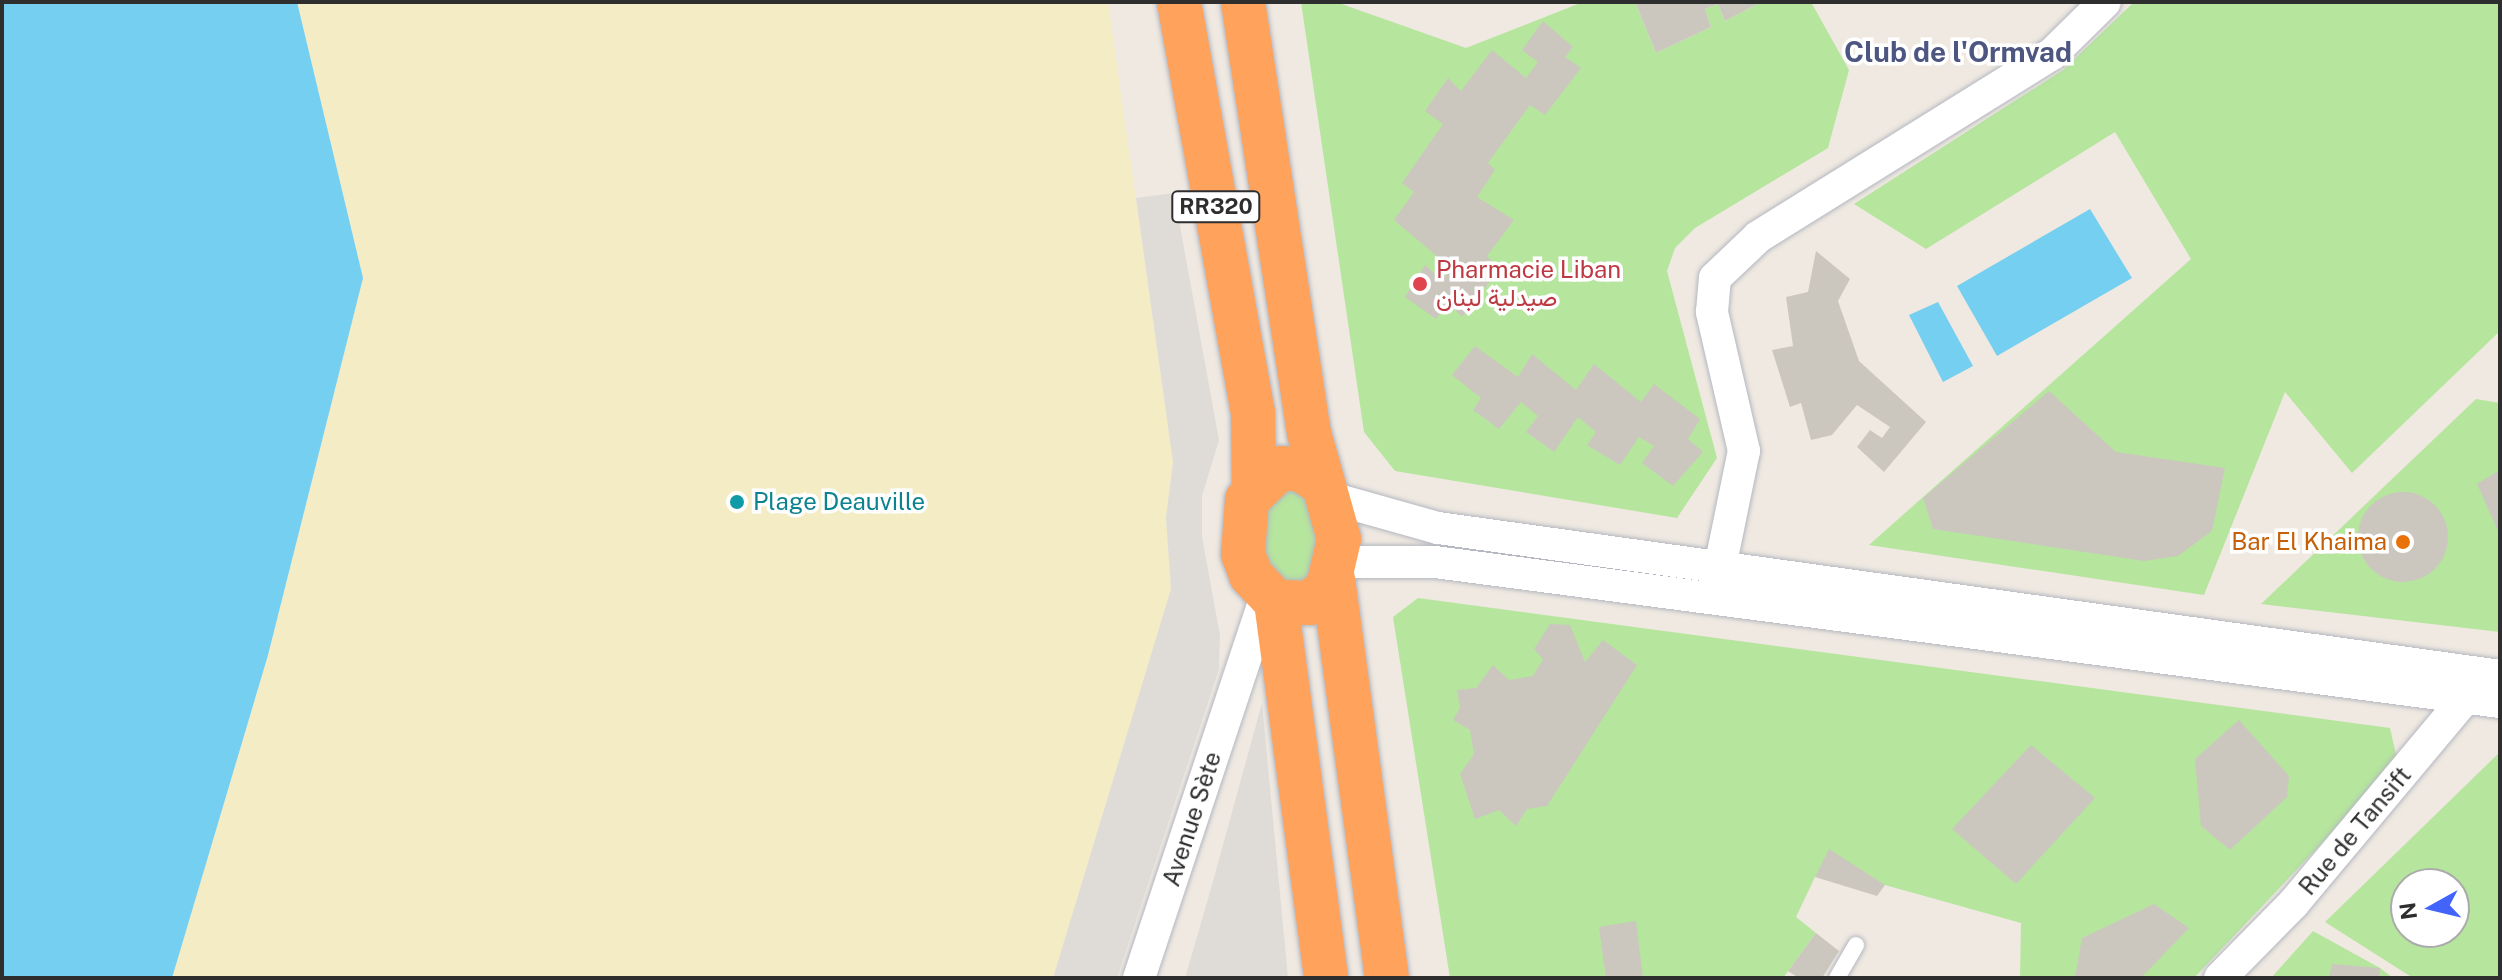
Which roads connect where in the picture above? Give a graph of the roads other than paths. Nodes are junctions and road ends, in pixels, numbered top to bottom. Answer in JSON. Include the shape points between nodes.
{"nodes":[{"id":1,"x":1179,"y":2,"type":"edge"},
{"id":2,"x":1243,"y":2,"type":"edge"},
{"id":3,"x":2105,"y":2,"type":"edge"},
{"id":4,"x":1254,"y":490,"type":"junction"},
{"id":5,"x":1326,"y":491,"type":"junction"},
{"id":6,"x":1336,"y":570,"type":"junction"},
{"id":7,"x":1716,"y":583,"type":"junction"},
{"id":8,"x":1271,"y":599,"type":"junction"},
{"id":9,"x":2479,"y":682,"type":"edge"},
{"id":10,"x":2500,"y":702,"type":"edge"},
{"id":11,"x":1856,"y":945,"type":"dead end"},
{"id":12,"x":1139,"y":978,"type":"edge"},
{"id":13,"x":1326,"y":978,"type":"edge"},
{"id":14,"x":1387,"y":978,"type":"edge"},
{"id":15,"x":1837,"y":978,"type":"edge"},
{"id":16,"x":2220,"y":978,"type":"edge"}],
"edges":[{"from":1,"to":4,"type":"highway","number":"RR320","via":[[1253,412]]},
{"from":2,"to":5,"type":"highway","number":"RR320"},
{"from":3,"to":7,"type":"street","via":[[2052,54],[1758,237],[1715,278],[1712,312],[1744,451]]},
{"from":4,"to":5,"type":"highway","via":[[1284,468]]},
{"from":4,"to":8,"type":"highway","number":"RR320","via":[[1243,515],[1243,554]]},
{"from":5,"to":6,"type":"highway","number":"RR320"},
{"from":5,"to":7,"type":"street","via":[[1438,528]]},
{"from":6,"to":7,"type":"street","via":[[1435,562]]},
{"from":6,"to":8,"type":"highway","via":[[1310,603]]},
{"from":6,"to":14,"type":"highway","number":"RR320"},
{"from":7,"to":9,"type":"street"},
{"from":8,"to":12,"type":"street","name":"Avenue Sète","via":[[1244,660]]},
{"from":8,"to":13,"type":"highway","number":"RR320"},
{"from":9,"to":10,"type":"street"},
{"from":9,"to":16,"type":"street","name":"Rue de Tansift","via":[[2293,904]]},
{"from":11,"to":15,"type":"lane"}]}
